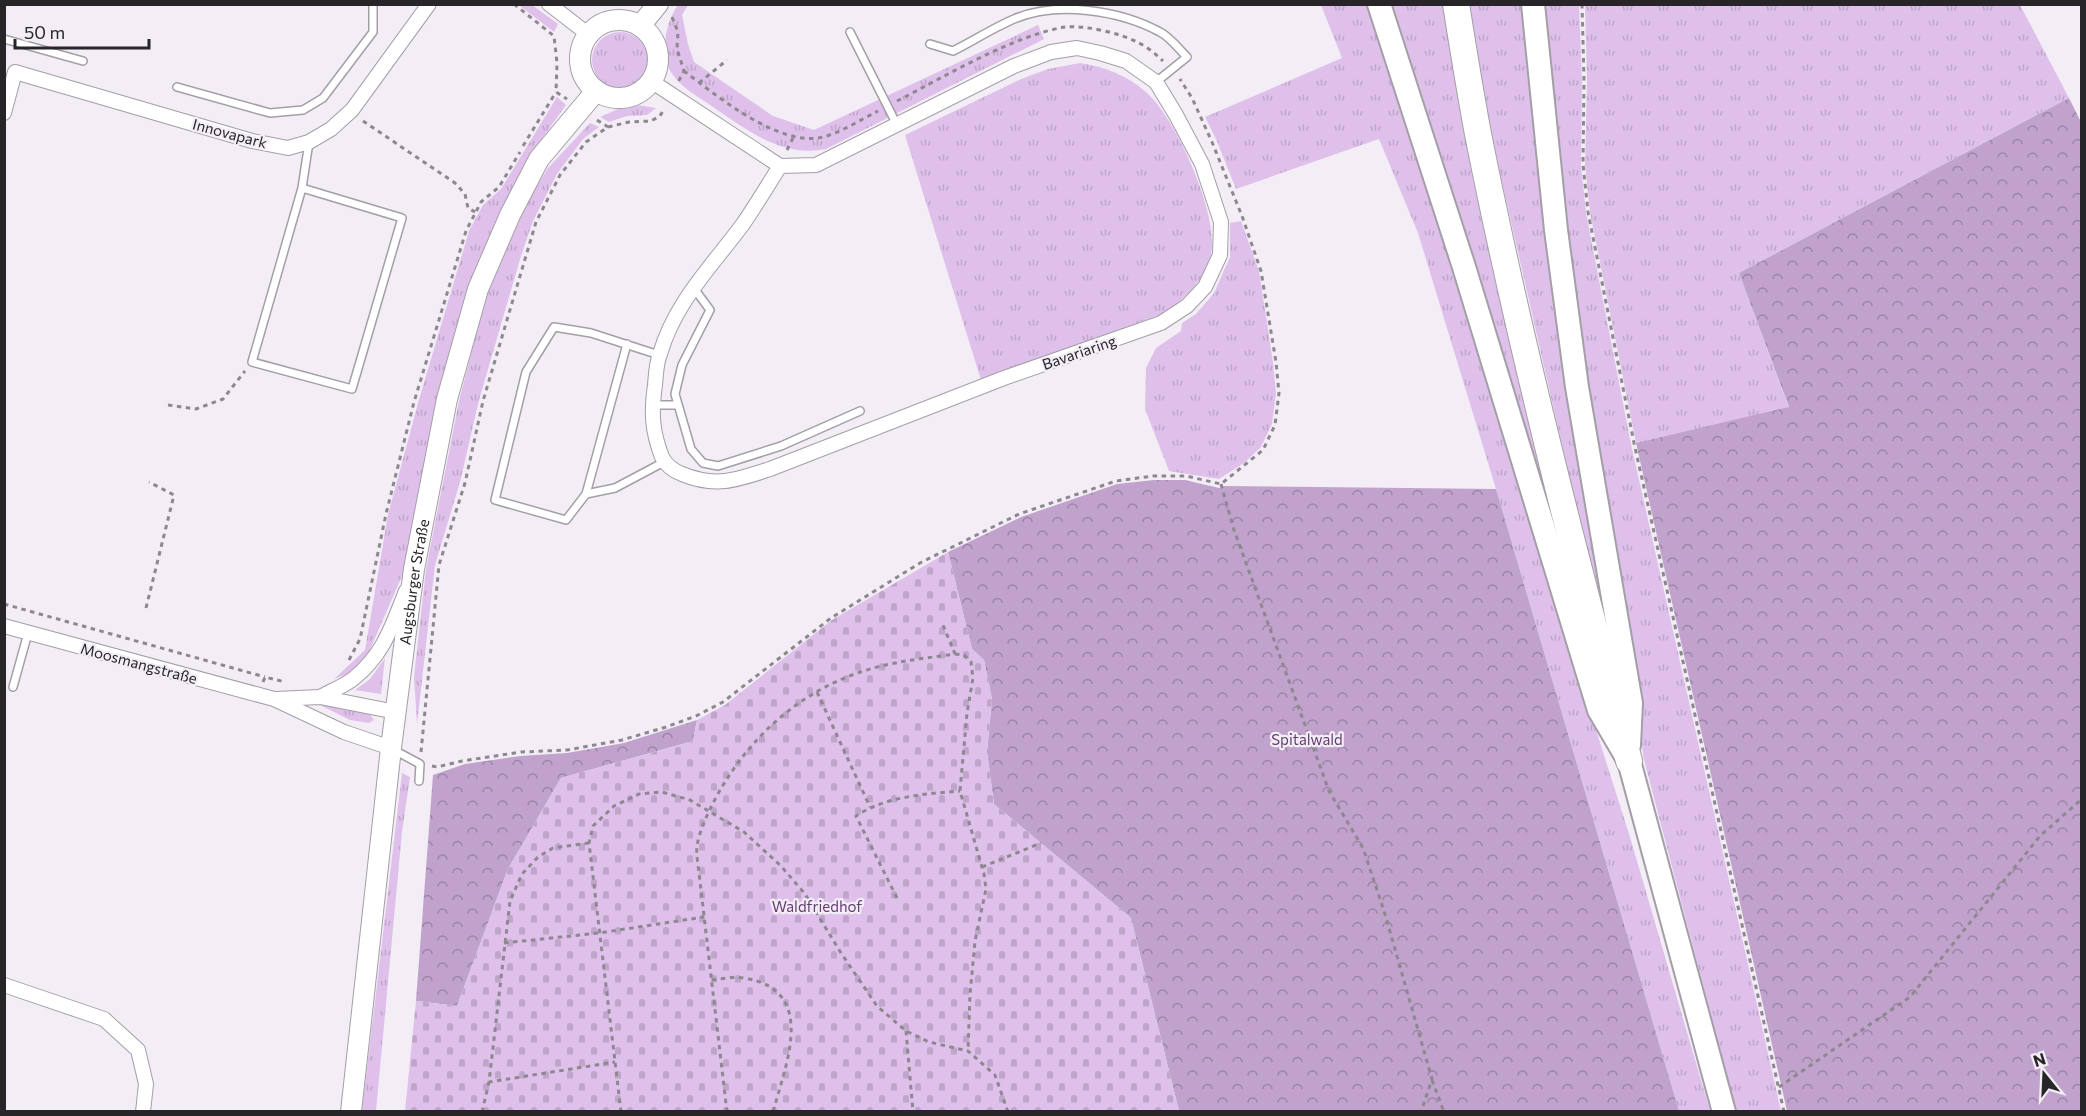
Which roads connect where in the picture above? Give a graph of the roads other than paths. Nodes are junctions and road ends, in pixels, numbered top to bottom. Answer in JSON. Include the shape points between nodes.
{"nodes":[{"id":1,"x":373,"y":4,"type":"edge"},
{"id":2,"x":429,"y":4,"type":"edge"},
{"id":3,"x":549,"y":4,"type":"edge"},
{"id":4,"x":658,"y":4,"type":"edge"},
{"id":5,"x":1379,"y":4,"type":"edge"},
{"id":6,"x":1456,"y":4,"type":"edge"},
{"id":7,"x":1533,"y":4,"type":"edge"},
{"id":8,"x":640,"y":26,"type":"junction"},
{"id":9,"x":850,"y":32,"type":"dead end"},
{"id":10,"x":589,"y":34,"type":"junction"},
{"id":11,"x":4,"y":39,"type":"edge"},
{"id":12,"x":930,"y":44,"type":"dead end"},
{"id":13,"x":83,"y":61,"type":"dead end"},
{"id":14,"x":10,"y":71,"type":"edge"},
{"id":15,"x":651,"y":81,"type":"junction"},
{"id":16,"x":1156,"y":82,"type":"junction"},
{"id":17,"x":177,"y":87,"type":"dead end"},
{"id":18,"x":596,"y":91,"type":"junction"},
{"id":19,"x":4,"y":114,"type":"edge"},
{"id":20,"x":897,"y":125,"type":"junction"},
{"id":21,"x":309,"y":142,"type":"junction"},
{"id":22,"x":780,"y":166,"type":"junction"},
{"id":23,"x":302,"y":188,"type":"junction"},
{"id":24,"x":693,"y":286,"type":"junction"},
{"id":25,"x":627,"y":345,"type":"junction"},
{"id":26,"x":659,"y":355,"type":"junction"},
{"id":27,"x":652,"y":405,"type":"junction"},
{"id":28,"x":678,"y":405,"type":"junction"},
{"id":29,"x":860,"y":411,"type":"dead end"},
{"id":30,"x":664,"y":462,"type":"junction"},
{"id":31,"x":586,"y":494,"type":"junction"},
{"id":32,"x":414,"y":569,"type":"junction"},
{"id":33,"x":4,"y":626,"type":"edge"},
{"id":34,"x":27,"y":633,"type":"junction"},
{"id":35,"x":13,"y":687,"type":"dead end"},
{"id":36,"x":320,"y":697,"type":"junction"},
{"id":37,"x":274,"y":699,"type":"junction"},
{"id":38,"x":396,"y":712,"type":"junction"},
{"id":39,"x":391,"y":748,"type":"junction"},
{"id":40,"x":1629,"y":761,"type":"junction"},
{"id":41,"x":419,"y":781,"type":"dead end"},
{"id":42,"x":4,"y":985,"type":"edge"},
{"id":43,"x":143,"y":1112,"type":"edge"},
{"id":44,"x":351,"y":1112,"type":"edge"},
{"id":45,"x":1724,"y":1112,"type":"edge"}],
"edges":[{"from":1,"to":17,"type":"lane","via":[[373,32],[323,98],[303,110],[270,113]]},
{"from":2,"to":21,"type":"street","name":"Innovapark","via":[[352,110]]},
{"from":3,"to":10,"type":"street"},
{"from":4,"to":8,"type":"main road"},
{"from":5,"to":40,"type":"main road","via":[[1468,278],[1599,710]]},
{"from":6,"to":40,"type":"highway","via":[[1478,134],[1528,358]]},
{"from":7,"to":40,"type":"main road","via":[[1577,387],[1631,703]]},
{"from":8,"to":10,"type":"main road","via":[[613,21]]},
{"from":8,"to":15,"type":"main road","via":[[657,51],[657,67]]},
{"from":9,"to":20,"type":"lane"},
{"from":10,"to":18,"type":"main road","via":[[581,49],[580,64],[585,79]]},
{"from":11,"to":13,"type":"lane"},
{"from":12,"to":16,"type":"lane","via":[[953,51],[1015,19],[1059,9],[1090,10],[1118,15],[1162,32],[1187,57]]},
{"from":14,"to":19,"type":"street","name":"Innovapark"},
{"from":14,"to":21,"type":"street","name":"Innovapark","via":[[252,141],[288,147]]},
{"from":15,"to":18,"type":"main road","via":[[626,98]]},
{"from":15,"to":22,"type":"street"},
{"from":16,"to":20,"type":"street","name":"Bavariaring","via":[[1126,62],[1100,53],[1077,48],[1051,52],[1014,66]]},
{"from":16,"to":30,"type":"street","name":"Bavariaring","via":[[1202,164],[1221,222],[1220,255],[1205,287],[1187,306],[1161,323],[1004,378],[747,477],[699,481]]},
{"from":18,"to":32,"type":"main road","name":"Augsburger Straße","via":[[539,159],[478,289],[447,399]]},
{"from":20,"to":22,"type":"street","name":"Bavariaring","via":[[816,165]]},
{"from":21,"to":23,"type":"lane"},
{"from":22,"to":24,"type":"street","via":[[742,224]]},
{"from":23,"to":23,"type":"lane","via":[[402,218],[352,389],[252,362]]},
{"from":24,"to":26,"type":"street"},
{"from":24,"to":28,"type":"lane","via":[[710,310],[682,365],[675,394]]},
{"from":25,"to":26,"type":"lane"},
{"from":25,"to":31,"type":"lane"},
{"from":25,"to":31,"type":"lane","via":[[591,333],[554,327],[525,372],[495,500],[566,520]]},
{"from":26,"to":27,"type":"street"},
{"from":27,"to":28,"type":"lane"},
{"from":27,"to":30,"type":"street","via":[[654,437]]},
{"from":28,"to":29,"type":"lane","via":[[691,449],[703,463],[718,466],[781,446]]},
{"from":30,"to":31,"type":"lane","via":[[615,488]]},
{"from":32,"to":36,"type":"street","name":"Moosmangstraße","via":[[378,655],[352,680]]},
{"from":32,"to":38,"type":"main road","name":"Augsburger Straße"},
{"from":33,"to":34,"type":"street","name":"Moosmangstraße"},
{"from":34,"to":35,"type":"lane"},
{"from":34,"to":37,"type":"street","name":"Moosmangstraße"},
{"from":36,"to":37,"type":"street","name":"Moosmangstraße"},
{"from":36,"to":38,"type":"street","name":"Moosmangstraße"},
{"from":37,"to":39,"type":"street","name":"Moosmangstraße","via":[[344,732]]},
{"from":38,"to":39,"type":"main road","name":"Augsburger Straße"},
{"from":39,"to":41,"type":"lane","via":[[420,764]]},
{"from":39,"to":44,"type":"main road","name":"Augsburger Straße"},
{"from":40,"to":45,"type":"main road"},
{"from":42,"to":43,"type":"street","via":[[104,1019],[130,1042],[138,1050],[146,1084]]}]}
